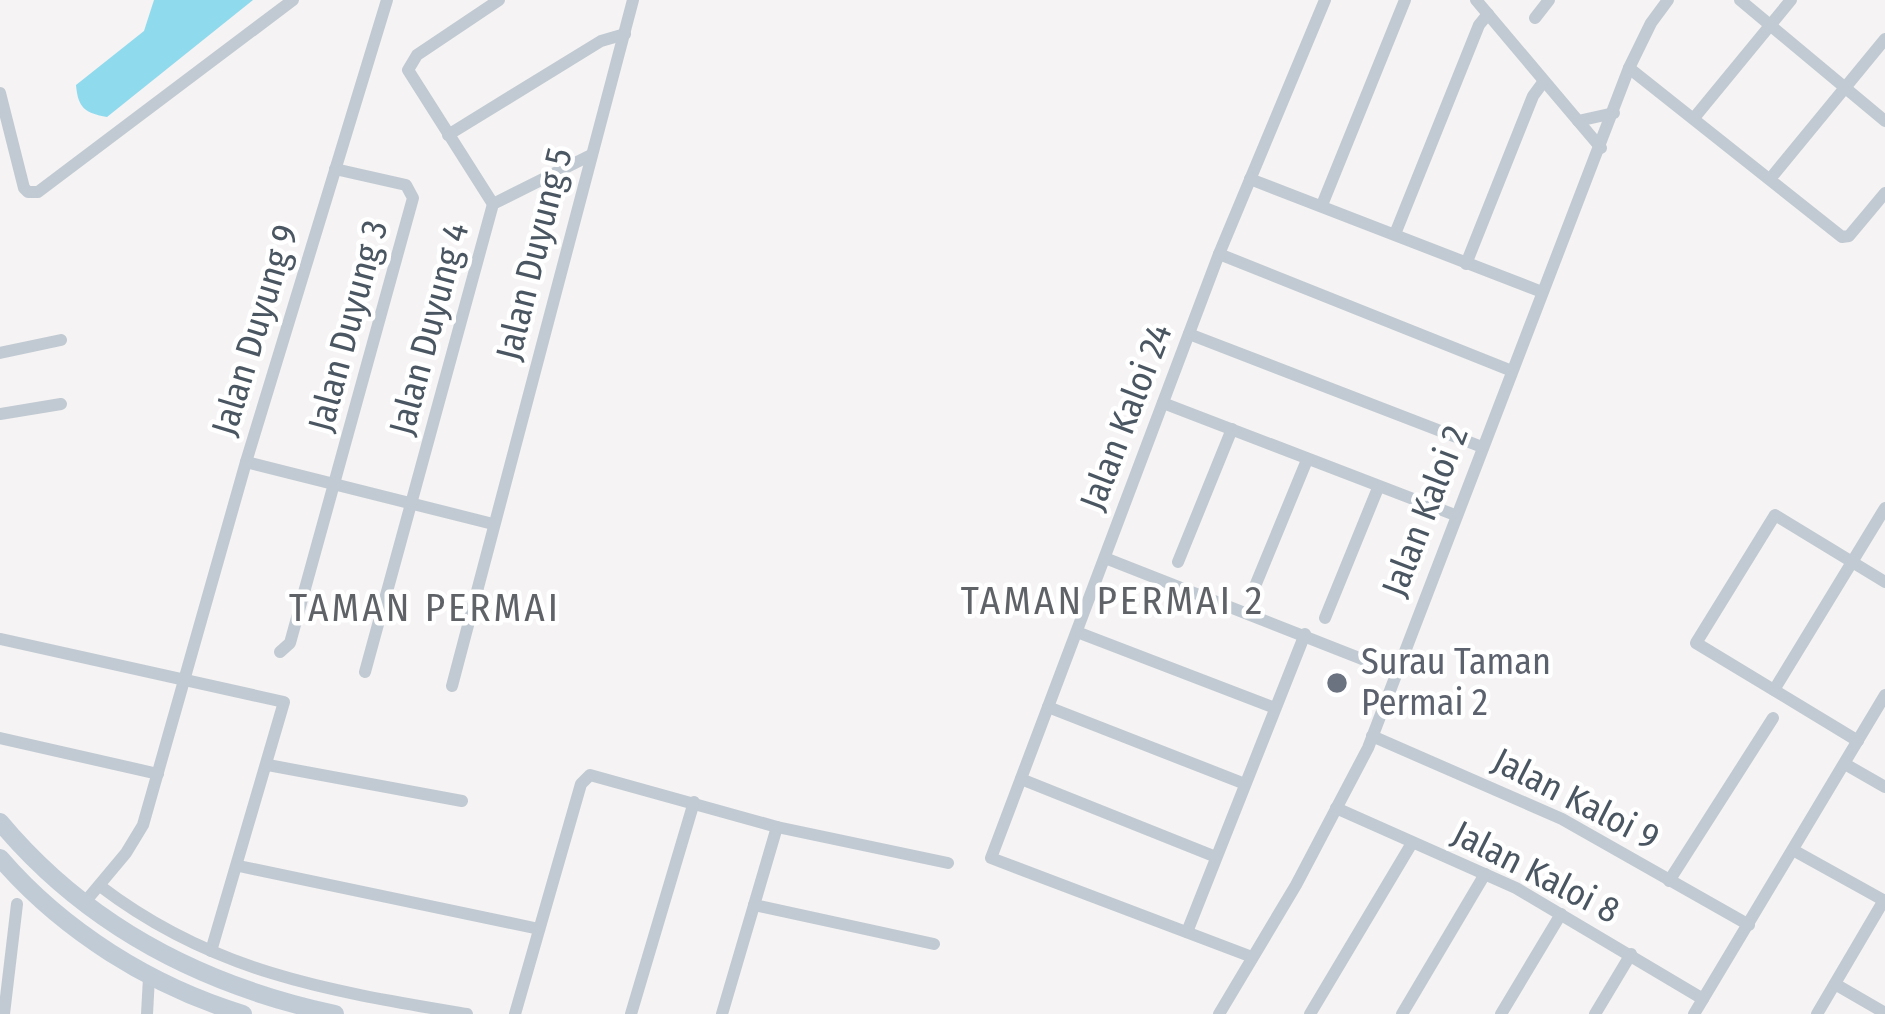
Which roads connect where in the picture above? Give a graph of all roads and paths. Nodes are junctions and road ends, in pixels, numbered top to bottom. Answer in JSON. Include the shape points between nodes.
{"nodes":[{"id":1,"x":293,"y":0,"type":"edge"},
{"id":2,"x":403,"y":0,"type":"edge"},
{"id":3,"x":499,"y":0,"type":"edge"},
{"id":4,"x":633,"y":0,"type":"edge"},
{"id":5,"x":1325,"y":0,"type":"edge"},
{"id":6,"x":1405,"y":0,"type":"edge"},
{"id":7,"x":1476,"y":0,"type":"edge"},
{"id":8,"x":1549,"y":0,"type":"edge"},
{"id":9,"x":1668,"y":0,"type":"edge"},
{"id":10,"x":1740,"y":0,"type":"edge"},
{"id":11,"x":1791,"y":0,"type":"edge"},
{"id":12,"x":386,"y":6,"type":"edge"},
{"id":13,"x":1488,"y":14,"type":"junction"},
{"id":14,"x":1535,"y":18,"type":"dead end"},
{"id":15,"x":1770,"y":25,"type":"junction"},
{"id":16,"x":625,"y":34,"type":"junction"},
{"id":17,"x":1885,"y":39,"type":"edge"},
{"id":18,"x":1629,"y":68,"type":"junction"},
{"id":19,"x":1544,"y":81,"type":"junction"},
{"id":20,"x":1844,"y":88,"type":"junction"},
{"id":21,"x":0,"y":93,"type":"edge"},
{"id":22,"x":1614,"y":113,"type":"junction"},
{"id":23,"x":1694,"y":118,"type":"junction"},
{"id":24,"x":1578,"y":121,"type":"junction"},
{"id":25,"x":1885,"y":121,"type":"edge"},
{"id":26,"x":448,"y":135,"type":"junction"},
{"id":27,"x":1601,"y":148,"type":"junction"},
{"id":28,"x":590,"y":156,"type":"junction"},
{"id":29,"x":335,"y":169,"type":"junction"},
{"id":30,"x":1250,"y":179,"type":"junction"},
{"id":31,"x":1770,"y":179,"type":"junction"},
{"id":32,"x":1885,"y":193,"type":"edge"},
{"id":33,"x":494,"y":204,"type":"junction"},
{"id":34,"x":1322,"y":206,"type":"junction"},
{"id":35,"x":1395,"y":234,"type":"junction"},
{"id":36,"x":1219,"y":254,"type":"junction"},
{"id":37,"x":1466,"y":264,"type":"junction"},
{"id":38,"x":1542,"y":292,"type":"junction"},
{"id":39,"x":1189,"y":334,"type":"junction"},
{"id":40,"x":61,"y":340,"type":"dead end"},
{"id":41,"x":0,"y":353,"type":"edge"},
{"id":42,"x":1512,"y":371,"type":"junction"},
{"id":43,"x":1163,"y":403,"type":"junction"},
{"id":44,"x":61,"y":404,"type":"dead end"},
{"id":45,"x":0,"y":414,"type":"edge"},
{"id":46,"x":1232,"y":429,"type":"junction"},
{"id":47,"x":1482,"y":448,"type":"junction"},
{"id":48,"x":1307,"y":460,"type":"junction"},
{"id":49,"x":246,"y":462,"type":"junction"},
{"id":50,"x":336,"y":484,"type":"junction"},
{"id":51,"x":1378,"y":488,"type":"junction"},
{"id":52,"x":412,"y":503,"type":"junction"},
{"id":53,"x":1885,"y":508,"type":"edge"},
{"id":54,"x":1455,"y":515,"type":"junction"},
{"id":55,"x":493,"y":524,"type":"junction"},
{"id":56,"x":1105,"y":558,"type":"junction"},
{"id":57,"x":1178,"y":562,"type":"dead end"},
{"id":58,"x":1852,"y":562,"type":"junction"},
{"id":59,"x":1885,"y":582,"type":"edge"},
{"id":60,"x":1253,"y":591,"type":"dead end"},
{"id":61,"x":1325,"y":618,"type":"dead end"},
{"id":62,"x":1077,"y":632,"type":"junction"},
{"id":63,"x":1304,"y":634,"type":"junction"},
{"id":64,"x":1,"y":639,"type":"edge"},
{"id":65,"x":280,"y":652,"type":"dead end"},
{"id":66,"x":365,"y":672,"type":"dead end"},
{"id":67,"x":1395,"y":672,"type":"junction"},
{"id":68,"x":184,"y":679,"type":"junction"},
{"id":69,"x":452,"y":686,"type":"dead end"},
{"id":70,"x":1774,"y":690,"type":"junction"},
{"id":71,"x":1885,"y":695,"type":"edge"},
{"id":72,"x":1048,"y":706,"type":"junction"},
{"id":73,"x":1275,"y":708,"type":"junction"},
{"id":74,"x":1774,"y":718,"type":"dead end"},
{"id":75,"x":1372,"y":736,"type":"junction"},
{"id":76,"x":0,"y":738,"type":"edge"},
{"id":77,"x":1858,"y":742,"type":"junction"},
{"id":78,"x":1845,"y":764,"type":"junction"},
{"id":79,"x":268,"y":765,"type":"junction"},
{"id":80,"x":158,"y":774,"type":"junction"},
{"id":81,"x":1021,"y":779,"type":"junction"},
{"id":82,"x":1245,"y":784,"type":"junction"},
{"id":83,"x":1885,"y":787,"type":"edge"},
{"id":84,"x":462,"y":801,"type":"dead end"},
{"id":85,"x":694,"y":802,"type":"junction"},
{"id":86,"x":1336,"y":808,"type":"junction"},
{"id":87,"x":0,"y":822,"type":"edge"},
{"id":88,"x":777,"y":827,"type":"junction"},
{"id":89,"x":1412,"y":843,"type":"junction"},
{"id":90,"x":1793,"y":850,"type":"junction"},
{"id":91,"x":1216,"y":857,"type":"junction"},
{"id":92,"x":0,"y":858,"type":"edge"},
{"id":93,"x":948,"y":863,"type":"dead end"},
{"id":94,"x":238,"y":866,"type":"junction"},
{"id":95,"x":1485,"y":874,"type":"junction"},
{"id":96,"x":1669,"y":881,"type":"junction"},
{"id":97,"x":100,"y":886,"type":"junction"},
{"id":98,"x":1884,"y":901,"type":"edge"},
{"id":99,"x":85,"y":902,"type":"junction"},
{"id":100,"x":17,"y":904,"type":"dead end"},
{"id":101,"x":754,"y":905,"type":"junction"},
{"id":102,"x":1561,"y":914,"type":"junction"},
{"id":103,"x":1749,"y":926,"type":"junction"},
{"id":104,"x":539,"y":929,"type":"junction"},
{"id":105,"x":1187,"y":932,"type":"junction"},
{"id":106,"x":934,"y":944,"type":"dead end"},
{"id":107,"x":211,"y":952,"type":"junction"},
{"id":108,"x":1631,"y":955,"type":"junction"},
{"id":109,"x":1252,"y":957,"type":"junction"},
{"id":110,"x":149,"y":977,"type":"junction"},
{"id":111,"x":1835,"y":984,"type":"junction"},
{"id":112,"x":1698,"y":1010,"type":"edge"},
{"id":113,"x":1885,"y":1012,"type":"edge"},
{"id":114,"x":4,"y":1014,"type":"edge"},
{"id":115,"x":147,"y":1014,"type":"edge"},
{"id":116,"x":243,"y":1014,"type":"edge"},
{"id":117,"x":335,"y":1014,"type":"edge"},
{"id":118,"x":467,"y":1014,"type":"edge"},
{"id":119,"x":514,"y":1014,"type":"edge"},
{"id":120,"x":631,"y":1014,"type":"edge"},
{"id":121,"x":722,"y":1014,"type":"edge"},
{"id":122,"x":1219,"y":1014,"type":"edge"},
{"id":123,"x":1310,"y":1014,"type":"edge"},
{"id":124,"x":1402,"y":1014,"type":"edge"},
{"id":125,"x":1501,"y":1014,"type":"edge"},
{"id":126,"x":1595,"y":1014,"type":"edge"},
{"id":127,"x":1817,"y":1014,"type":"edge"}],
"edges":[{"from":1,"to":21,"type":"street","via":[[38,192],[24,188]]},
{"from":2,"to":12,"type":"street"},
{"from":3,"to":26,"type":"street","via":[[409,65]]},
{"from":4,"to":16,"type":"street","name":"Jalan Duyung 5"},
{"from":5,"to":30,"type":"street","name":"Jalan Kaloi 24"},
{"from":6,"to":34,"type":"street"},
{"from":7,"to":13,"type":"street"},
{"from":8,"to":14,"type":"street"},
{"from":9,"to":18,"type":"street","name":"Jalan Kaloi 2"},
{"from":10,"to":15,"type":"street"},
{"from":11,"to":15,"type":"street"},
{"from":12,"to":29,"type":"street","name":"Jalan Duyung 9"},
{"from":13,"to":19,"type":"street"},
{"from":13,"to":35,"type":"street"},
{"from":15,"to":20,"type":"street"},
{"from":15,"to":23,"type":"street"},
{"from":16,"to":26,"type":"street"},
{"from":16,"to":28,"type":"street","name":"Jalan Duyung 5"},
{"from":17,"to":20,"type":"street"},
{"from":18,"to":22,"type":"street","name":"Jalan Kaloi 2"},
{"from":18,"to":23,"type":"street"},
{"from":19,"to":24,"type":"street"},
{"from":19,"to":37,"type":"street"},
{"from":20,"to":25,"type":"street"},
{"from":20,"to":31,"type":"street"},
{"from":22,"to":24,"type":"street"},
{"from":22,"to":27,"type":"street","name":"Jalan Kaloi 2"},
{"from":23,"to":31,"type":"street"},
{"from":24,"to":27,"type":"street"},
{"from":26,"to":33,"type":"street"},
{"from":27,"to":38,"type":"street","name":"Jalan Kaloi 2"},
{"from":28,"to":33,"type":"street","name":"Jalan Duyung 4"},
{"from":28,"to":55,"type":"street","name":"Jalan Duyung 5"},
{"from":29,"to":49,"type":"street","name":"Jalan Duyung 9"},
{"from":29,"to":50,"type":"street","name":"Jalan Duyung 3","via":[[406,185],[413,198]]},
{"from":30,"to":34,"type":"street"},
{"from":30,"to":36,"type":"street","name":"Jalan Kaloi 24"},
{"from":31,"to":32,"type":"street","via":[[1845,238]]},
{"from":33,"to":52,"type":"street","name":"Jalan Duyung 4"},
{"from":34,"to":35,"type":"street"},
{"from":35,"to":37,"type":"street"},
{"from":36,"to":39,"type":"street","name":"Jalan Kaloi 24"},
{"from":36,"to":42,"type":"street"},
{"from":37,"to":38,"type":"street"},
{"from":38,"to":42,"type":"street","name":"Jalan Kaloi 2"},
{"from":39,"to":43,"type":"street","name":"Jalan Kaloi 24"},
{"from":39,"to":47,"type":"street"},
{"from":40,"to":41,"type":"street"},
{"from":42,"to":47,"type":"street","name":"Jalan Kaloi 2"},
{"from":43,"to":46,"type":"street"},
{"from":43,"to":56,"type":"street","name":"Jalan Kaloi 24"},
{"from":44,"to":45,"type":"street"},
{"from":46,"to":48,"type":"street"},
{"from":46,"to":57,"type":"street"},
{"from":47,"to":54,"type":"street","name":"Jalan Kaloi 2"},
{"from":48,"to":51,"type":"street"},
{"from":48,"to":60,"type":"street"},
{"from":49,"to":50,"type":"street"},
{"from":49,"to":68,"type":"street","name":"Jalan Duyung 9"},
{"from":50,"to":52,"type":"street"},
{"from":50,"to":65,"type":"street","name":"Jalan Duyung 3","via":[[290,643]]},
{"from":51,"to":54,"type":"street"},
{"from":51,"to":61,"type":"street"},
{"from":52,"to":55,"type":"street"},
{"from":52,"to":66,"type":"street","name":"Jalan Duyung 4"},
{"from":53,"to":58,"type":"street"},
{"from":54,"to":67,"type":"street","name":"Jalan Kaloi 2"},
{"from":55,"to":69,"type":"street","name":"Jalan Duyung 5"},
{"from":56,"to":62,"type":"street","name":"Jalan Kaloi 24"},
{"from":56,"to":63,"type":"street"},
{"from":58,"to":59,"type":"street"},
{"from":58,"to":70,"type":"street"},
{"from":58,"to":70,"type":"street","via":[[1775,514],[1696,643]]},
{"from":62,"to":72,"type":"street","name":"Jalan Kaloi 24"},
{"from":62,"to":73,"type":"street"},
{"from":63,"to":67,"type":"street"},
{"from":63,"to":73,"type":"street"},
{"from":64,"to":68,"type":"street"},
{"from":67,"to":75,"type":"street","name":"Jalan Kaloi 2"},
{"from":68,"to":79,"type":"street","via":[[284,702]]},
{"from":68,"to":80,"type":"street","name":"Jalan Duyung 9"},
{"from":70,"to":77,"type":"street"},
{"from":71,"to":77,"type":"street"},
{"from":72,"to":81,"type":"street","name":"Jalan Kaloi 24"},
{"from":72,"to":82,"type":"street"},
{"from":73,"to":82,"type":"street"},
{"from":74,"to":96,"type":"street"},
{"from":75,"to":86,"type":"street","name":"Jalan Kaloi 2"},
{"from":75,"to":96,"type":"street","name":"Jalan Kaloi 9","via":[[1562,819]]},
{"from":76,"to":80,"type":"street"},
{"from":77,"to":78,"type":"street"},
{"from":78,"to":83,"type":"street"},
{"from":78,"to":90,"type":"street"},
{"from":79,"to":84,"type":"street"},
{"from":79,"to":94,"type":"street"},
{"from":80,"to":97,"type":"street","name":"Jalan Duyung 9","via":[[143,825]]},
{"from":81,"to":91,"type":"street"},
{"from":81,"to":105,"type":"street","name":"Jalan Kaloi 24","via":[[991,858]]},
{"from":82,"to":91,"type":"street"},
{"from":85,"to":88,"type":"street"},
{"from":85,"to":104,"type":"street","via":[[590,775]]},
{"from":85,"to":120,"type":"street"},
{"from":86,"to":89,"type":"street","name":"Jalan Kaloi 8"},
{"from":86,"to":109,"type":"street","name":"Jalan Kaloi 2"},
{"from":87,"to":99,"type":"street"},
{"from":88,"to":93,"type":"street"},
{"from":88,"to":101,"type":"street"},
{"from":89,"to":95,"type":"street","name":"Jalan Kaloi 8"},
{"from":89,"to":123,"type":"street"},
{"from":90,"to":98,"type":"street"},
{"from":90,"to":103,"type":"street"},
{"from":91,"to":105,"type":"street"},
{"from":92,"to":110,"type":"street"},
{"from":94,"to":104,"type":"street"},
{"from":94,"to":107,"type":"street"},
{"from":95,"to":102,"type":"street","name":"Jalan Kaloi 8"},
{"from":95,"to":124,"type":"street"},
{"from":96,"to":103,"type":"street","name":"Jalan Kaloi 9"},
{"from":97,"to":99,"type":"street","name":"Jalan Duyung 9"},
{"from":97,"to":107,"type":"street","via":[[148,922]]},
{"from":98,"to":111,"type":"street"},
{"from":99,"to":117,"type":"street","via":[[195,971]]},
{"from":100,"to":114,"type":"street"},
{"from":101,"to":106,"type":"street"},
{"from":101,"to":121,"type":"street"},
{"from":102,"to":108,"type":"street","name":"Jalan Kaloi 8"},
{"from":102,"to":125,"type":"street"},
{"from":103,"to":112,"type":"street"},
{"from":104,"to":119,"type":"street"},
{"from":105,"to":109,"type":"street"},
{"from":107,"to":118,"type":"street","via":[[324,990]]},
{"from":108,"to":112,"type":"street","name":"Jalan Kaloi 8"},
{"from":108,"to":126,"type":"street"},
{"from":109,"to":122,"type":"street","name":"Jalan Kaloi 2"},
{"from":110,"to":115,"type":"street"},
{"from":110,"to":116,"type":"street"},
{"from":111,"to":113,"type":"street"},
{"from":111,"to":127,"type":"street"}]}
